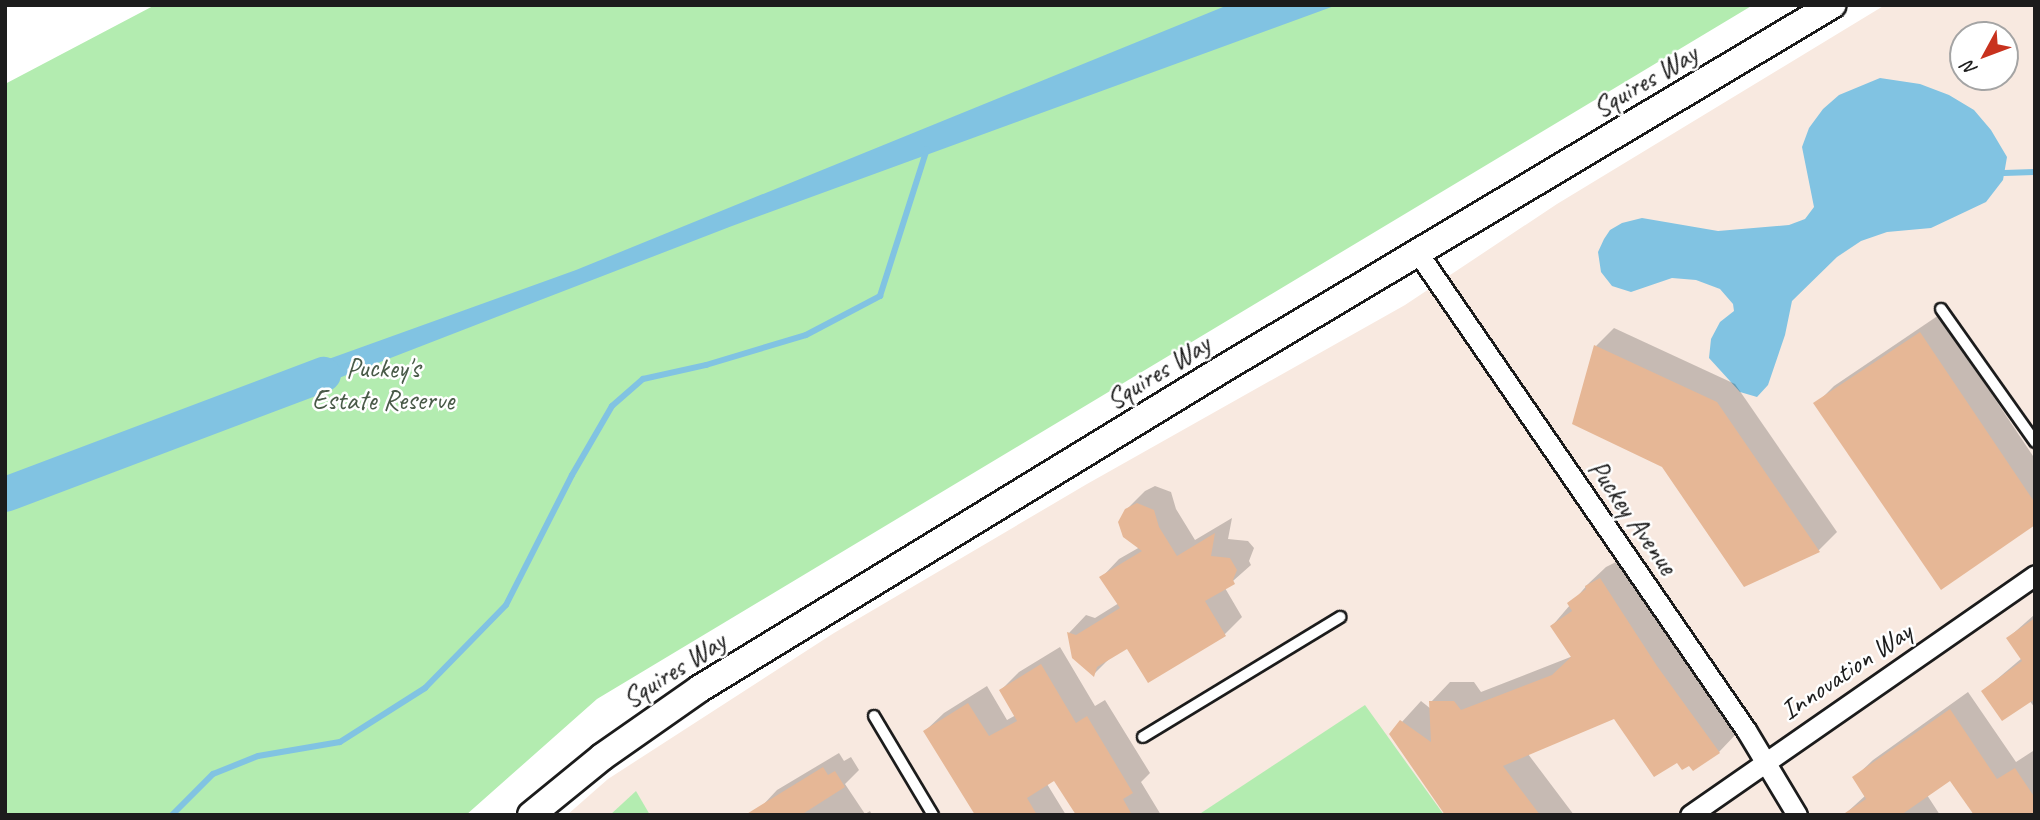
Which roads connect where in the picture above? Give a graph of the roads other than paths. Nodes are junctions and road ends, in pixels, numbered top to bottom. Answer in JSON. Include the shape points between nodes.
{"nodes":[{"id":1,"x":1832,"y":5,"type":"edge"},
{"id":2,"x":1418,"y":253,"type":"junction"},
{"id":3,"x":1941,"y":309,"type":"dead end"},
{"id":4,"x":2035,"y":442,"type":"edge"},
{"id":5,"x":2035,"y":575,"type":"edge"},
{"id":6,"x":1340,"y":617,"type":"dead end"},
{"id":7,"x":874,"y":716,"type":"dead end"},
{"id":8,"x":1143,"y":737,"type":"dead end"},
{"id":9,"x":1764,"y":761,"type":"junction"},
{"id":10,"x":531,"y":815,"type":"edge"},
{"id":11,"x":933,"y":815,"type":"edge"},
{"id":12,"x":1690,"y":815,"type":"edge"},
{"id":13,"x":1797,"y":815,"type":"edge"}],
"edges":[{"from":1,"to":2,"type":"main road","name":"Squires Way"},
{"from":2,"to":9,"type":"street","name":"Puckey Avenue"},
{"from":2,"to":10,"type":"main road","name":"Squires Way","via":[[699,689],[602,757]]},
{"from":3,"to":4,"type":"lane"},
{"from":5,"to":9,"type":"street","name":"Innovation Way"},
{"from":6,"to":8,"type":"lane"},
{"from":7,"to":11,"type":"lane"},
{"from":9,"to":12,"type":"street","name":"Innovation Way"},
{"from":9,"to":13,"type":"street","name":"Puckey Avenue"}]}
